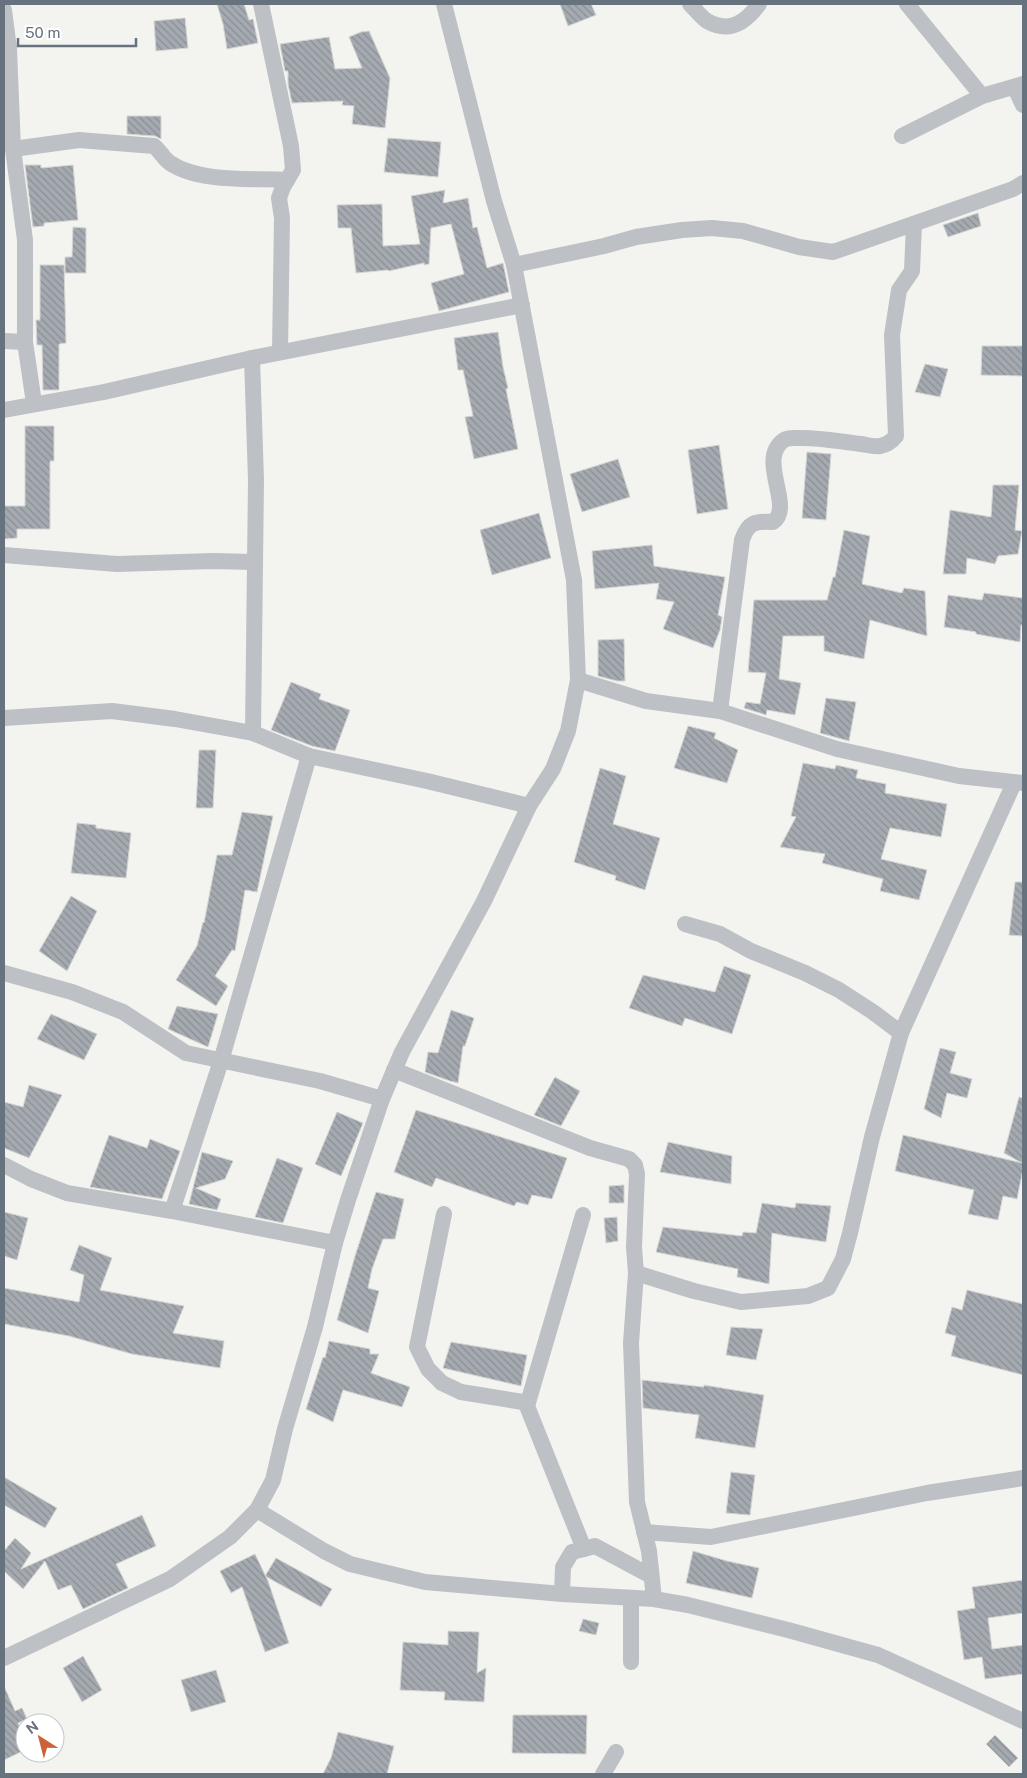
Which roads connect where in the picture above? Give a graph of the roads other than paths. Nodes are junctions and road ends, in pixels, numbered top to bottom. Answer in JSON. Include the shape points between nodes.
{"nodes":[{"id":1,"x":260,"y":4,"type":"edge"},
{"id":2,"x":444,"y":4,"type":"edge"},
{"id":3,"x":690,"y":4,"type":"edge"},
{"id":4,"x":759,"y":4,"type":"edge"},
{"id":5,"x":907,"y":4,"type":"edge"},
{"id":6,"x":4,"y":10,"type":"edge"},
{"id":7,"x":1019,"y":86,"type":"edge"},
{"id":8,"x":982,"y":96,"type":"junction"},
{"id":9,"x":1023,"y":105,"type":"edge"},
{"id":10,"x":902,"y":136,"type":"dead end"},
{"id":11,"x":13,"y":149,"type":"junction"},
{"id":12,"x":287,"y":180,"type":"junction"},
{"id":13,"x":1023,"y":183,"type":"edge"},
{"id":14,"x":12,"y":202,"type":"edge"},
{"id":15,"x":914,"y":224,"type":"junction"},
{"id":16,"x":514,"y":265,"type":"junction"},
{"id":17,"x":522,"y":305,"type":"junction"},
{"id":18,"x":4,"y":341,"type":"edge"},
{"id":19,"x":25,"y":342,"type":"junction"},
{"id":20,"x":280,"y":352,"type":"junction"},
{"id":21,"x":252,"y":358,"type":"junction"},
{"id":22,"x":34,"y":403,"type":"junction"},
{"id":23,"x":4,"y":410,"type":"edge"},
{"id":24,"x":4,"y":556,"type":"edge"},
{"id":25,"x":254,"y":562,"type":"junction"},
{"id":26,"x":578,"y":680,"type":"junction"},
{"id":27,"x":720,"y":711,"type":"junction"},
{"id":28,"x":4,"y":718,"type":"edge"},
{"id":29,"x":253,"y":733,"type":"junction"},
{"id":30,"x":309,"y":756,"type":"junction"},
{"id":31,"x":1019,"y":783,"type":"edge"},
{"id":32,"x":529,"y":806,"type":"junction"},
{"id":33,"x":685,"y":924,"type":"dead end"},
{"id":34,"x":4,"y":973,"type":"edge"},
{"id":35,"x":901,"y":1033,"type":"junction"},
{"id":36,"x":221,"y":1061,"type":"junction"},
{"id":37,"x":394,"y":1070,"type":"junction"},
{"id":38,"x":382,"y":1099,"type":"junction"},
{"id":39,"x":4,"y":1165,"type":"edge"},
{"id":40,"x":172,"y":1211,"type":"junction"},
{"id":41,"x":444,"y":1214,"type":"dead end"},
{"id":42,"x":583,"y":1215,"type":"dead end"},
{"id":43,"x":335,"y":1243,"type":"junction"},
{"id":44,"x":636,"y":1273,"type":"junction"},
{"id":45,"x":526,"y":1406,"type":"junction"},
{"id":46,"x":1023,"y":1478,"type":"edge"},
{"id":47,"x":257,"y":1510,"type":"junction"},
{"id":48,"x":644,"y":1532,"type":"junction"},
{"id":49,"x":584,"y":1549,"type":"junction"},
{"id":50,"x":652,"y":1576,"type":"junction"},
{"id":51,"x":562,"y":1594,"type":"junction"},
{"id":52,"x":630,"y":1598,"type":"junction"},
{"id":53,"x":654,"y":1599,"type":"junction"},
{"id":54,"x":4,"y":1658,"type":"edge"},
{"id":55,"x":631,"y":1662,"type":"dead end"},
{"id":56,"x":1022,"y":1721,"type":"edge"},
{"id":57,"x":616,"y":1752,"type":"dead end"},
{"id":58,"x":603,"y":1774,"type":"edge"}],
"edges":[{"from":1,"to":12,"type":"street","via":[[292,146],[293,170]]},
{"from":2,"to":16,"type":"street","via":[[494,201]]},
{"from":3,"to":4,"type":"street","via":[[707,21],[723,26],[745,21]]},
{"from":5,"to":8,"type":"street"},
{"from":6,"to":11,"type":"street"},
{"from":7,"to":8,"type":"street"},
{"from":7,"to":9,"type":"street"},
{"from":8,"to":10,"type":"street"},
{"from":11,"to":12,"type":"street","via":[[79,140],[154,146],[168,162],[206,177]]},
{"from":11,"to":14,"type":"street"},
{"from":12,"to":20,"type":"street","via":[[279,198],[282,218]]},
{"from":13,"to":15,"type":"street"},
{"from":14,"to":19,"type":"street","via":[[25,240]]},
{"from":15,"to":16,"type":"street","via":[[833,252],[799,247],[742,231],[712,228],[636,237]]},
{"from":15,"to":27,"type":"street","via":[[912,270],[899,290],[892,335],[896,436],[878,446],[787,438],[774,451],[780,509],[777,520],[760,521],[744,532]]},
{"from":16,"to":17,"type":"street"},
{"from":17,"to":20,"type":"street"},
{"from":17,"to":26,"type":"street","via":[[574,580]]},
{"from":18,"to":19,"type":"street"},
{"from":19,"to":22,"type":"street"},
{"from":20,"to":21,"type":"street"},
{"from":21,"to":22,"type":"street","via":[[104,392]]},
{"from":21,"to":25,"type":"street","via":[[256,480]]},
{"from":22,"to":23,"type":"street"},
{"from":24,"to":25,"type":"street","via":[[117,564]]},
{"from":25,"to":29,"type":"street"},
{"from":26,"to":27,"type":"street","via":[[646,701]]},
{"from":26,"to":32,"type":"street","via":[[565,739],[553,769]]},
{"from":27,"to":31,"type":"street","via":[[837,749],[959,776]]},
{"from":28,"to":29,"type":"street","via":[[112,711],[175,718]]},
{"from":29,"to":30,"type":"street"},
{"from":30,"to":32,"type":"street"},
{"from":30,"to":36,"type":"street"},
{"from":31,"to":35,"type":"street"},
{"from":32,"to":37,"type":"street","via":[[484,901]]},
{"from":33,"to":35,"type":"street","via":[[720,934],[839,990]]},
{"from":34,"to":36,"type":"street","via":[[72,992],[123,1012],[186,1053]]},
{"from":35,"to":44,"type":"street","via":[[843,1259],[828,1288],[808,1296],[741,1302]]},
{"from":36,"to":38,"type":"street","via":[[320,1081]]},
{"from":36,"to":40,"type":"street"},
{"from":37,"to":38,"type":"street"},
{"from":37,"to":44,"type":"street","via":[[590,1148],[629,1159],[637,1174]]},
{"from":38,"to":43,"type":"street"},
{"from":39,"to":40,"type":"street","via":[[67,1193]]},
{"from":40,"to":43,"type":"street"},
{"from":41,"to":45,"type":"street","via":[[417,1348],[428,1369],[442,1382],[461,1392],[523,1402]]},
{"from":42,"to":45,"type":"street"},
{"from":43,"to":47,"type":"street","via":[[273,1480]]},
{"from":44,"to":48,"type":"street","via":[[631,1343],[637,1502]]},
{"from":45,"to":49,"type":"street"},
{"from":46,"to":48,"type":"street","via":[[927,1493],[711,1537]]},
{"from":47,"to":51,"type":"street","via":[[350,1564],[425,1582]]},
{"from":47,"to":54,"type":"street","via":[[230,1537],[170,1580]]},
{"from":48,"to":50,"type":"street"},
{"from":49,"to":50,"type":"street","via":[[595,1546]]},
{"from":49,"to":51,"type":"street","via":[[572,1552],[563,1566]]},
{"from":50,"to":53,"type":"street"},
{"from":51,"to":52,"type":"street"},
{"from":52,"to":53,"type":"street"},
{"from":52,"to":55,"type":"street"},
{"from":53,"to":56,"type":"street","via":[[878,1655]]},
{"from":57,"to":58,"type":"street"}]}
